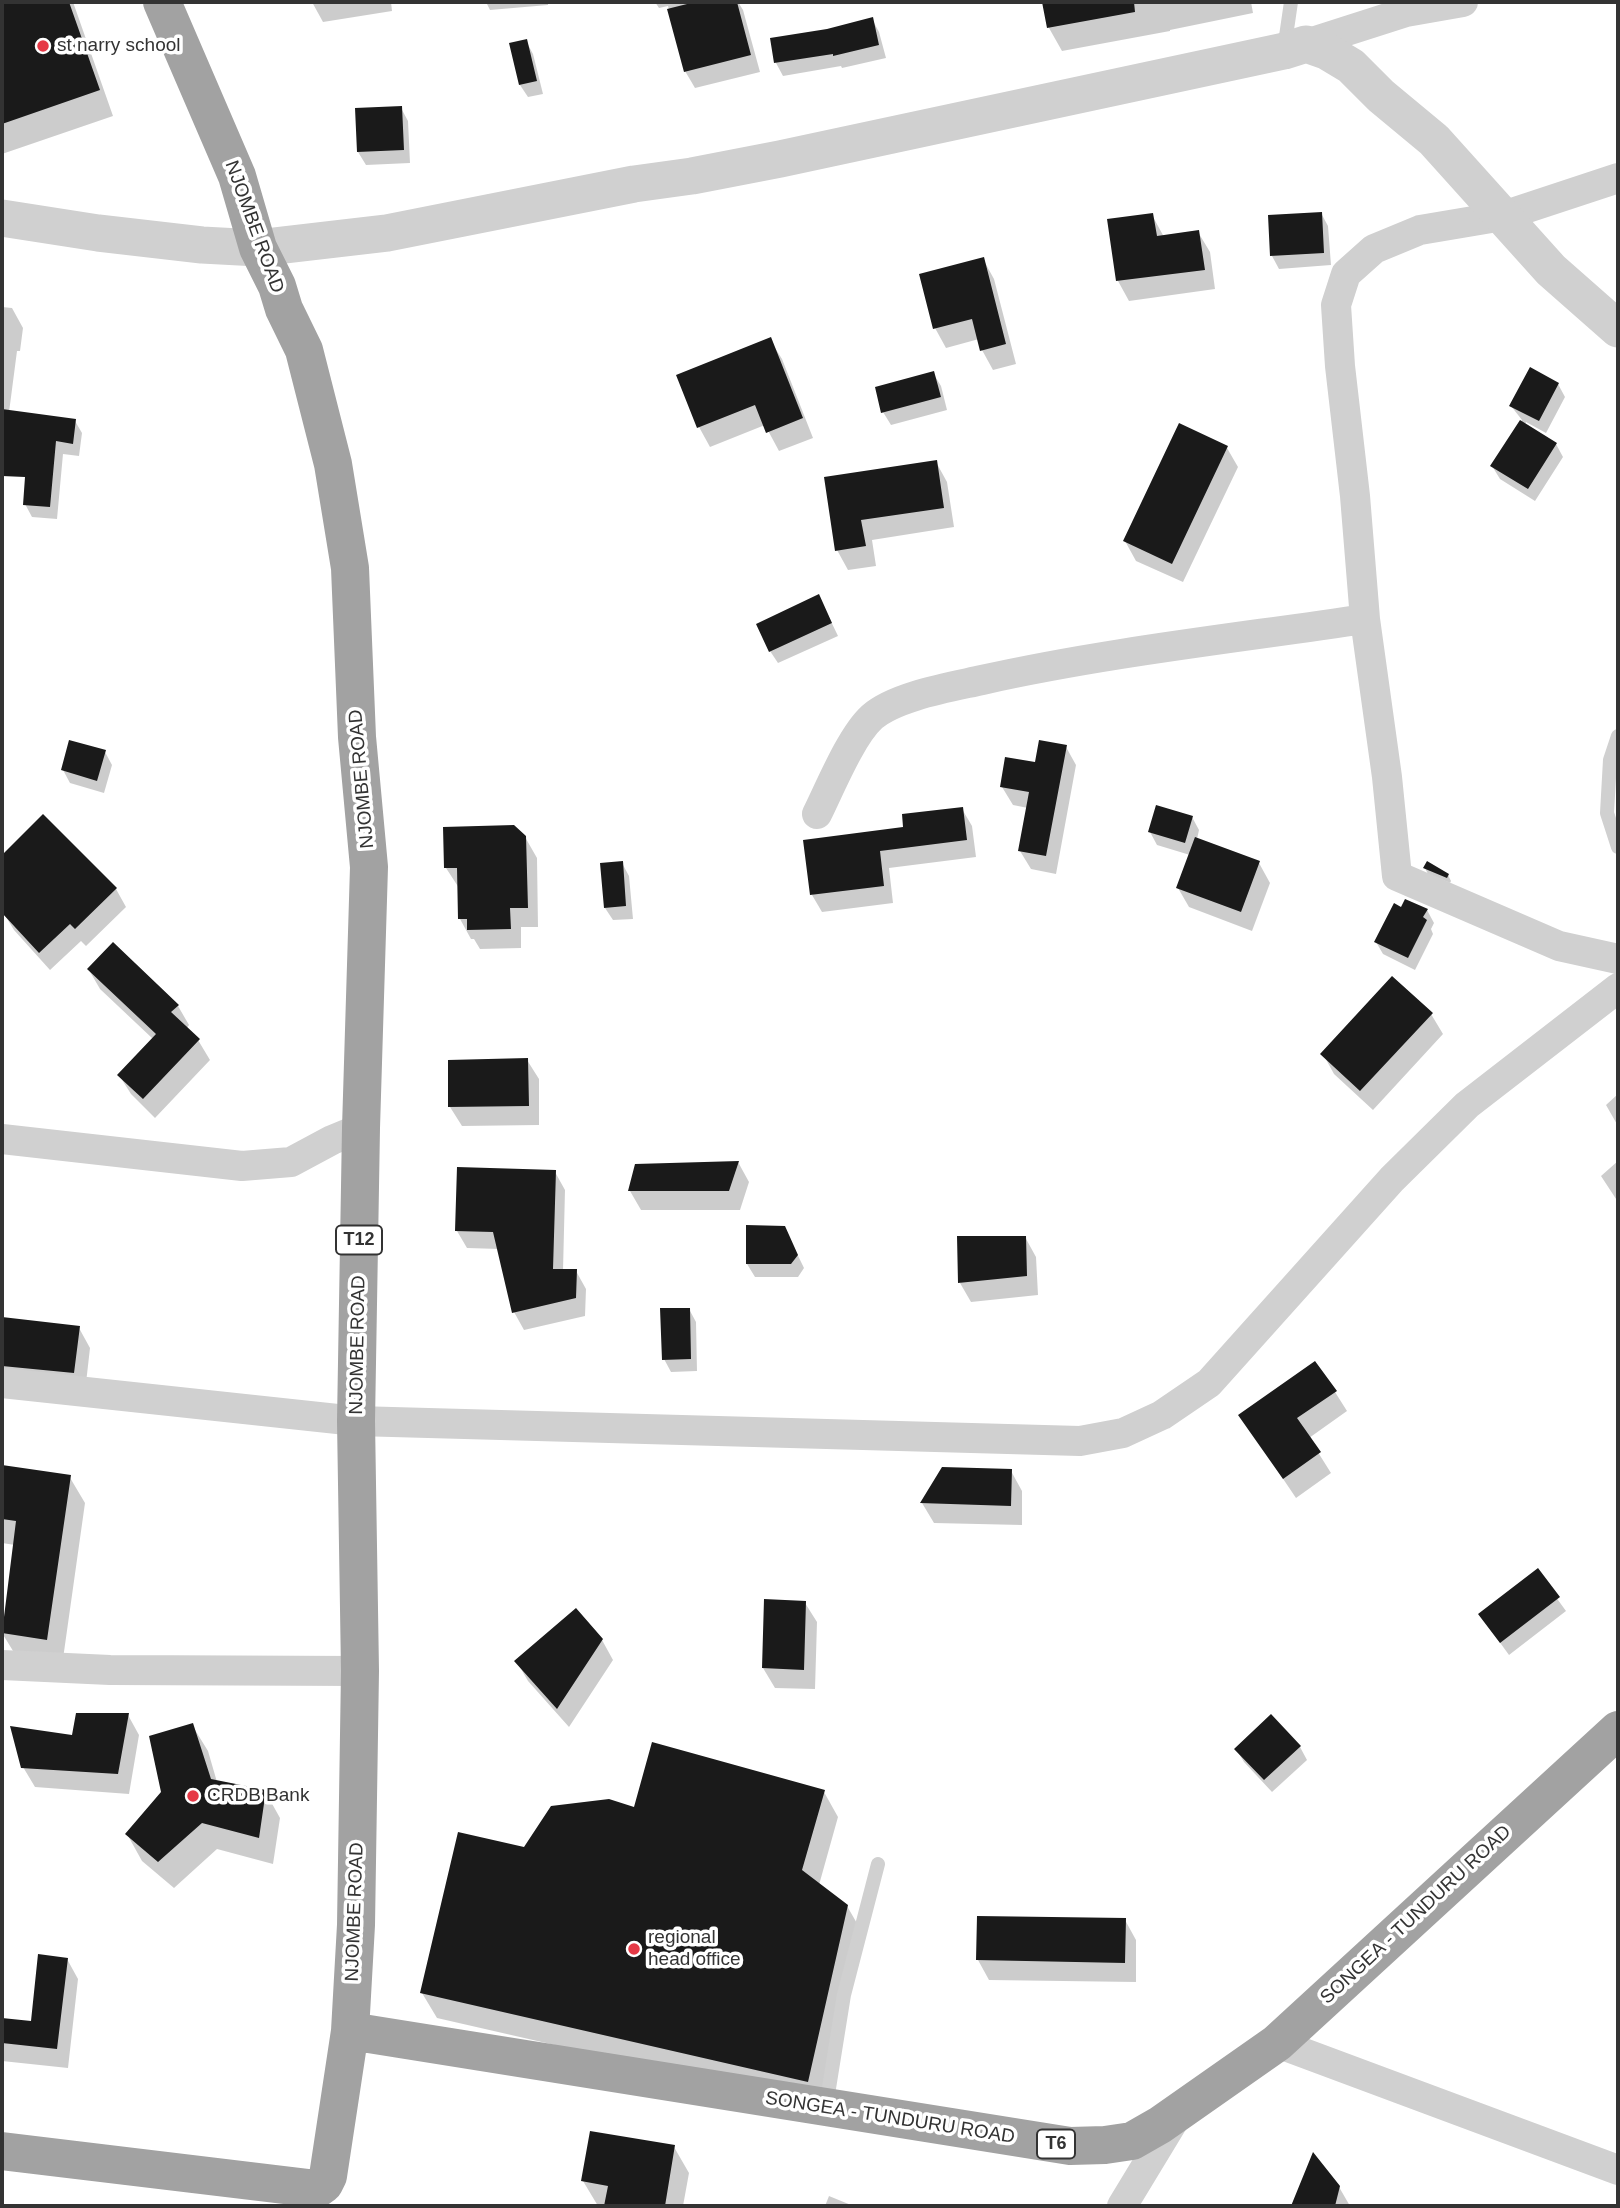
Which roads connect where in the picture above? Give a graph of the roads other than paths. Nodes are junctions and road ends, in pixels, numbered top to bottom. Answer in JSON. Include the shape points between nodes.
{"nodes":[{"id":1,"x":162,"y":2,"type":"edge"},
{"id":2,"x":1291,"y":2,"type":"edge"},
{"id":3,"x":1463,"y":2,"type":"edge"},
{"id":4,"x":1295,"y":48,"type":"junction"},
{"id":5,"x":1618,"y":178,"type":"edge"},
{"id":6,"x":1503,"y":216,"type":"junction"},
{"id":7,"x":2,"y":218,"type":"edge"},
{"id":8,"x":258,"y":248,"type":"junction"},
{"id":9,"x":1618,"y":329,"type":"edge"},
{"id":10,"x":1365,"y":619,"type":"junction"},
{"id":11,"x":1618,"y":736,"type":"edge"},
{"id":12,"x":817,"y":814,"type":"dead end"},
{"id":13,"x":1618,"y":847,"type":"edge"},
{"id":14,"x":1618,"y":959,"type":"edge"},
{"id":15,"x":1618,"y":988,"type":"edge"},
{"id":16,"x":361,"y":1128,"type":"junction"},
{"id":17,"x":2,"y":1139,"type":"edge"},
{"id":18,"x":2,"y":1383,"type":"edge"},
{"id":19,"x":356,"y":1420,"type":"junction"},
{"id":20,"x":2,"y":1665,"type":"edge"},
{"id":21,"x":359,"y":1671,"type":"junction"},
{"id":22,"x":1618,"y":1730,"type":"edge"},
{"id":23,"x":878,"y":1864,"type":"dead end"},
{"id":24,"x":350,"y":2031,"type":"junction"},
{"id":25,"x":1277,"y":2043,"type":"junction"},
{"id":26,"x":826,"y":2108,"type":"junction"},
{"id":27,"x":1180,"y":2110,"type":"junction"},
{"id":28,"x":2,"y":2151,"type":"edge"},
{"id":29,"x":1618,"y":2170,"type":"edge"},
{"id":30,"x":316,"y":2197,"type":"edge"},
{"id":31,"x":1122,"y":2206,"type":"edge"}],
"edges":[{"from":1,"to":8,"type":"highway","name":"NJOMBE ROAD","number":"T12","via":[[237,176]]},
{"from":2,"to":4,"type":"lane"},
{"from":3,"to":4,"type":"street","via":[[1406,12]]},
{"from":4,"to":6,"type":"street","via":[[1326,51],[1351,66],[1434,140]]},
{"from":4,"to":8,"type":"street","via":[[692,176],[387,233]]},
{"from":5,"to":6,"type":"street"},
{"from":6,"to":9,"type":"street","via":[[1551,270]]},
{"from":6,"to":10,"type":"street","via":[[1420,230],[1374,249],[1346,274],[1336,306]]},
{"from":7,"to":8,"type":"street","via":[[97,233]]},
{"from":8,"to":16,"type":"highway","name":"NJOMBE ROAD","number":"T12","via":[[304,350],[333,464],[350,568],[357,737],[369,867]]},
{"from":10,"to":12,"type":"street","via":[[1042,667],[925,693],[873,717],[856,738]]},
{"from":10,"to":14,"type":"street","via":[[1396,876],[1559,946]]},
{"from":11,"to":13,"type":"lane","via":[[1610,760],[1606,813]]},
{"from":15,"to":19,"type":"street","via":[[1467,1105],[1384,1189],[1209,1383],[1124,1433],[1080,1441]]},
{"from":16,"to":17,"type":"street","via":[[291,1162],[242,1166]]},
{"from":16,"to":19,"type":"highway","name":"NJOMBE ROAD","number":"T12"},
{"from":18,"to":19,"type":"street"},
{"from":19,"to":21,"type":"highway","name":"NJOMBE ROAD","number":"T12"},
{"from":20,"to":21,"type":"street"},
{"from":21,"to":24,"type":"highway","name":"NJOMBE ROAD","number":"T12"},
{"from":22,"to":25,"type":"highway","name":"SONGEA - TUNDURU ROAD","number":"T6"},
{"from":23,"to":26,"type":"lane","via":[[844,1995]]},
{"from":24,"to":26,"type":"highway","name":"SONGEA - TUNDURU ROAD","number":"T6"},
{"from":24,"to":30,"type":"highway","name":"NJOMBE ROAD","number":"T12","via":[[328,2176]]},
{"from":25,"to":27,"type":"highway","name":"SONGEA - TUNDURU ROAD","number":"T6"},
{"from":25,"to":29,"type":"street"},
{"from":26,"to":27,"type":"highway","name":"SONGEA - TUNDURU ROAD","number":"T6","via":[[1070,2146],[1132,2141]]},
{"from":27,"to":31,"type":"street"},
{"from":28,"to":30,"type":"highway","name":"NJOMBE ROAD","number":"T12"}]}
